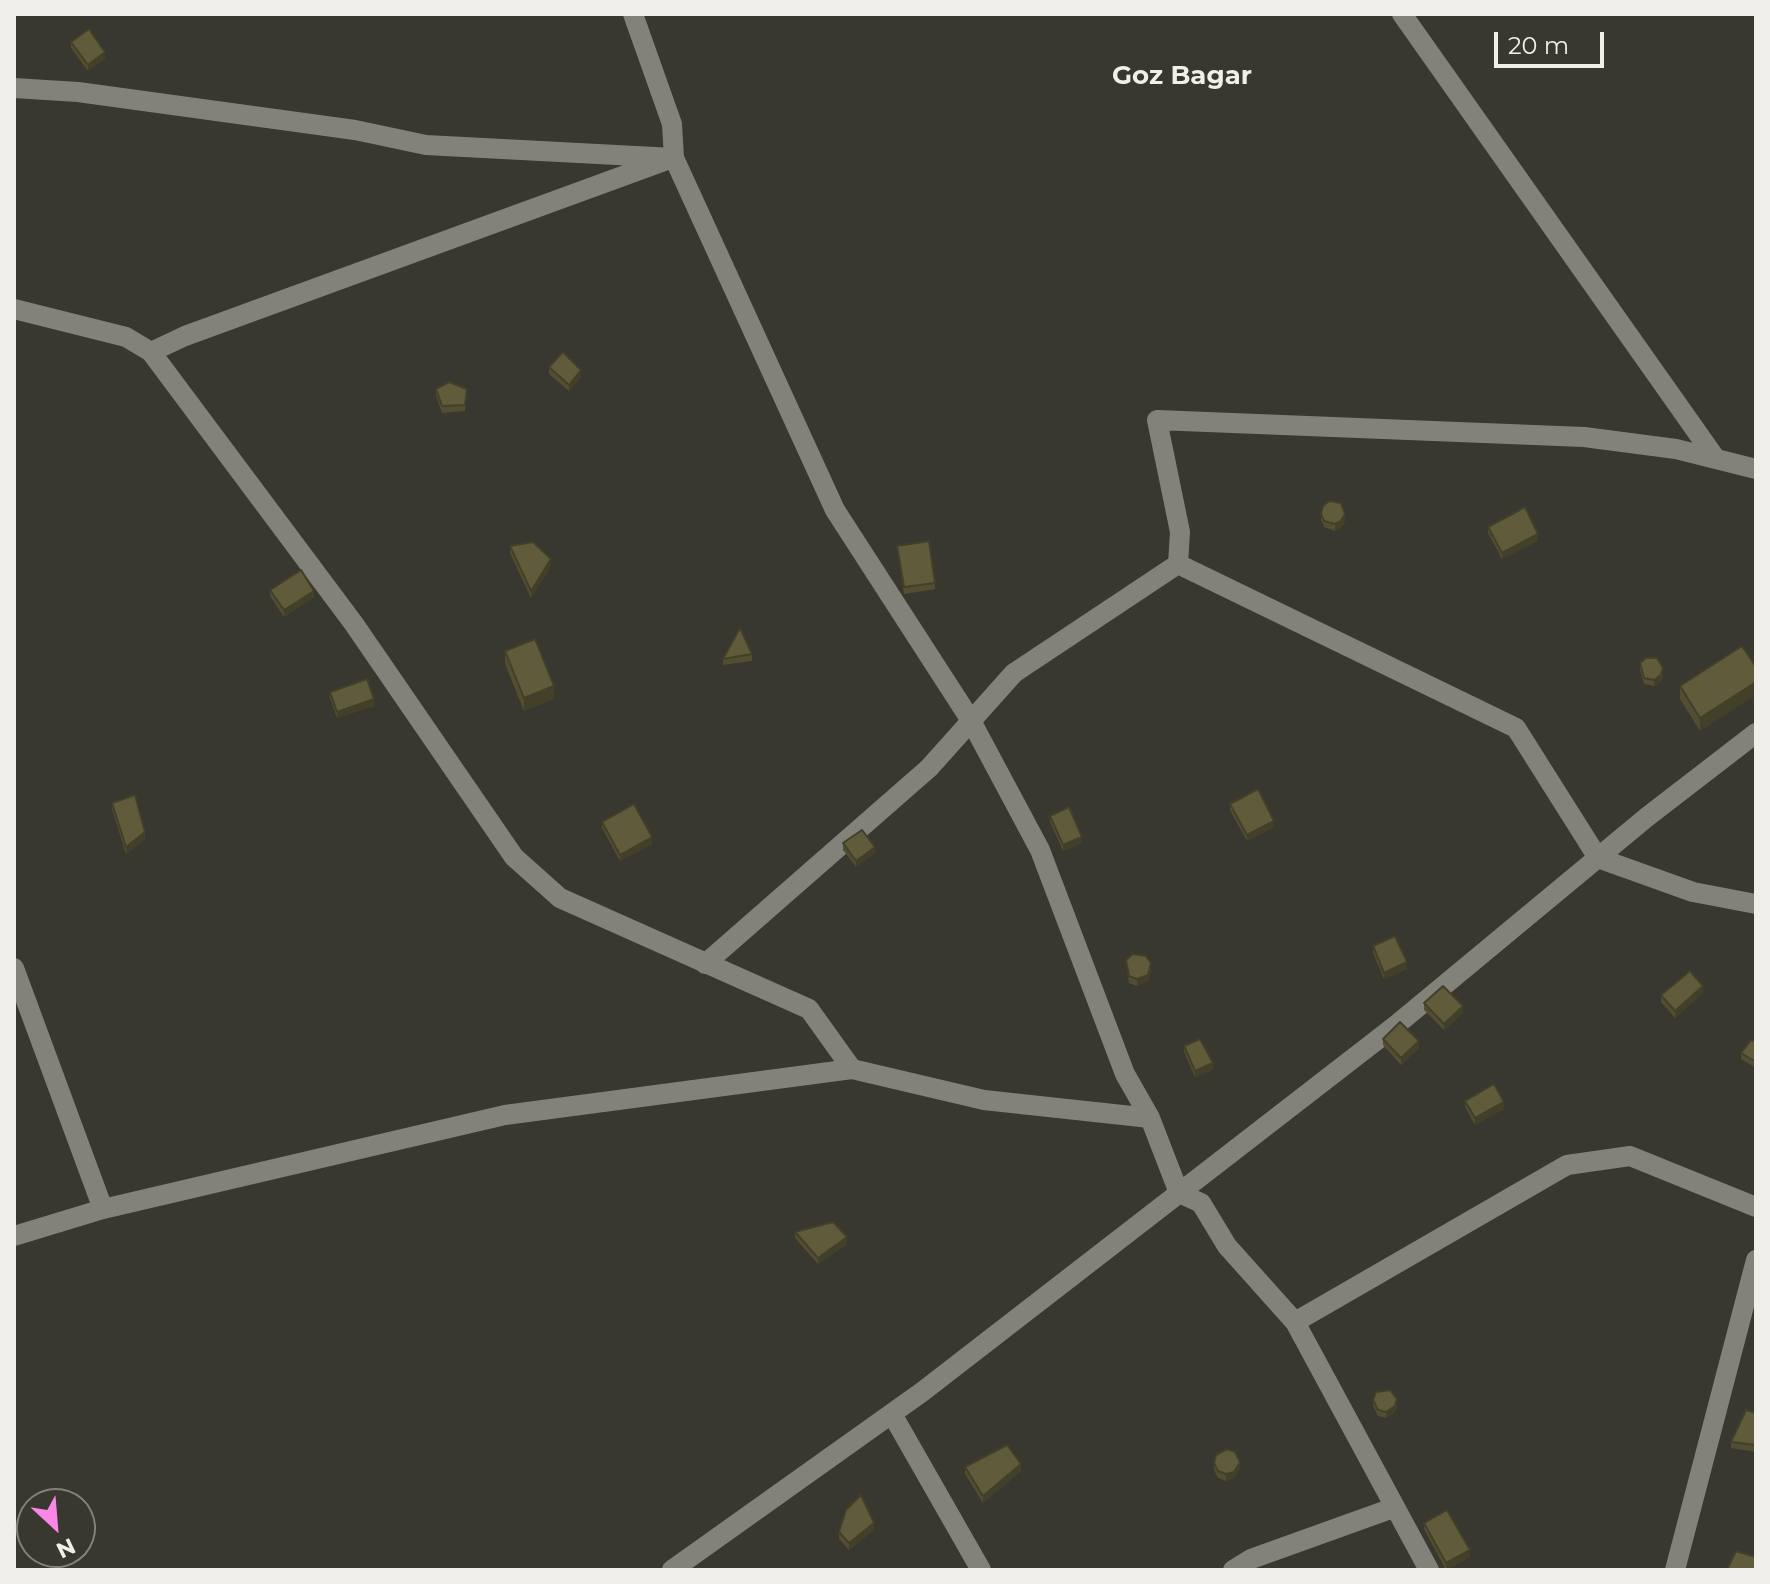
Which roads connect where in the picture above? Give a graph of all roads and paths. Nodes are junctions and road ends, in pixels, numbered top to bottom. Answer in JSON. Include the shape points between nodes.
{"nodes":[{"id":1,"x":633,"y":14,"type":"edge"},
{"id":2,"x":1402,"y":14,"type":"edge"},
{"id":3,"x":14,"y":88,"type":"edge"},
{"id":4,"x":674,"y":158,"type":"junction"},
{"id":5,"x":14,"y":309,"type":"edge"},
{"id":6,"x":151,"y":352,"type":"junction"},
{"id":7,"x":1716,"y":459,"type":"junction"},
{"id":8,"x":1756,"y":469,"type":"edge"},
{"id":9,"x":1178,"y":564,"type":"junction"},
{"id":10,"x":970,"y":719,"type":"junction"},
{"id":11,"x":1756,"y":733,"type":"edge"},
{"id":12,"x":1598,"y":858,"type":"junction"},
{"id":13,"x":1756,"y":904,"type":"edge"},
{"id":14,"x":705,"y":964,"type":"junction"},
{"id":15,"x":14,"y":968,"type":"edge"},
{"id":16,"x":852,"y":1069,"type":"junction"},
{"id":17,"x":1150,"y":1118,"type":"junction"},
{"id":18,"x":1179,"y":1193,"type":"junction"},
{"id":19,"x":1756,"y":1207,"type":"edge"},
{"id":20,"x":103,"y":1209,"type":"junction"},
{"id":21,"x":14,"y":1236,"type":"edge"},
{"id":22,"x":1756,"y":1260,"type":"edge"},
{"id":23,"x":1295,"y":1322,"type":"junction"},
{"id":24,"x":892,"y":1414,"type":"junction"},
{"id":25,"x":1393,"y":1508,"type":"junction"},
{"id":26,"x":672,"y":1570,"type":"edge"},
{"id":27,"x":981,"y":1570,"type":"edge"},
{"id":28,"x":1233,"y":1570,"type":"edge"},
{"id":29,"x":1429,"y":1570,"type":"edge"},
{"id":30,"x":1675,"y":1570,"type":"edge"}],
"edges":[{"from":1,"to":4,"type":"street","via":[[672,124]]},
{"from":2,"to":7,"type":"street"},
{"from":3,"to":4,"type":"street","via":[[355,130],[426,145]]},
{"from":4,"to":6,"type":"street"},
{"from":4,"to":10,"type":"street","via":[[835,510]]},
{"from":5,"to":6,"type":"street","via":[[126,337]]},
{"from":6,"to":14,"type":"street","via":[[354,624],[514,857],[560,898]]},
{"from":7,"to":8,"type":"street"},
{"from":7,"to":9,"type":"street","via":[[1584,437],[1157,420],[1180,532]]},
{"from":9,"to":10,"type":"street","via":[[1014,673]]},
{"from":9,"to":12,"type":"street","via":[[1516,728]]},
{"from":10,"to":14,"type":"street","via":[[929,768]]},
{"from":10,"to":17,"type":"street","via":[[1040,850],[1125,1074]]},
{"from":11,"to":12,"type":"street"},
{"from":12,"to":13,"type":"street","via":[[1693,892]]},
{"from":12,"to":18,"type":"street","via":[[1395,1026]]},
{"from":14,"to":16,"type":"street","via":[[809,1009]]},
{"from":15,"to":20,"type":"street"},
{"from":16,"to":17,"type":"street","via":[[984,1100]]},
{"from":16,"to":20,"type":"street","via":[[505,1115]]},
{"from":17,"to":18,"type":"street"},
{"from":18,"to":23,"type":"street","via":[[1201,1203],[1227,1246]]},
{"from":18,"to":24,"type":"street"},
{"from":19,"to":23,"type":"street","via":[[1630,1156],[1567,1165]]},
{"from":20,"to":21,"type":"street"},
{"from":22,"to":30,"type":"street"},
{"from":23,"to":25,"type":"street"},
{"from":24,"to":26,"type":"street"},
{"from":24,"to":27,"type":"street"},
{"from":25,"to":28,"type":"street"},
{"from":25,"to":29,"type":"street"}]}
